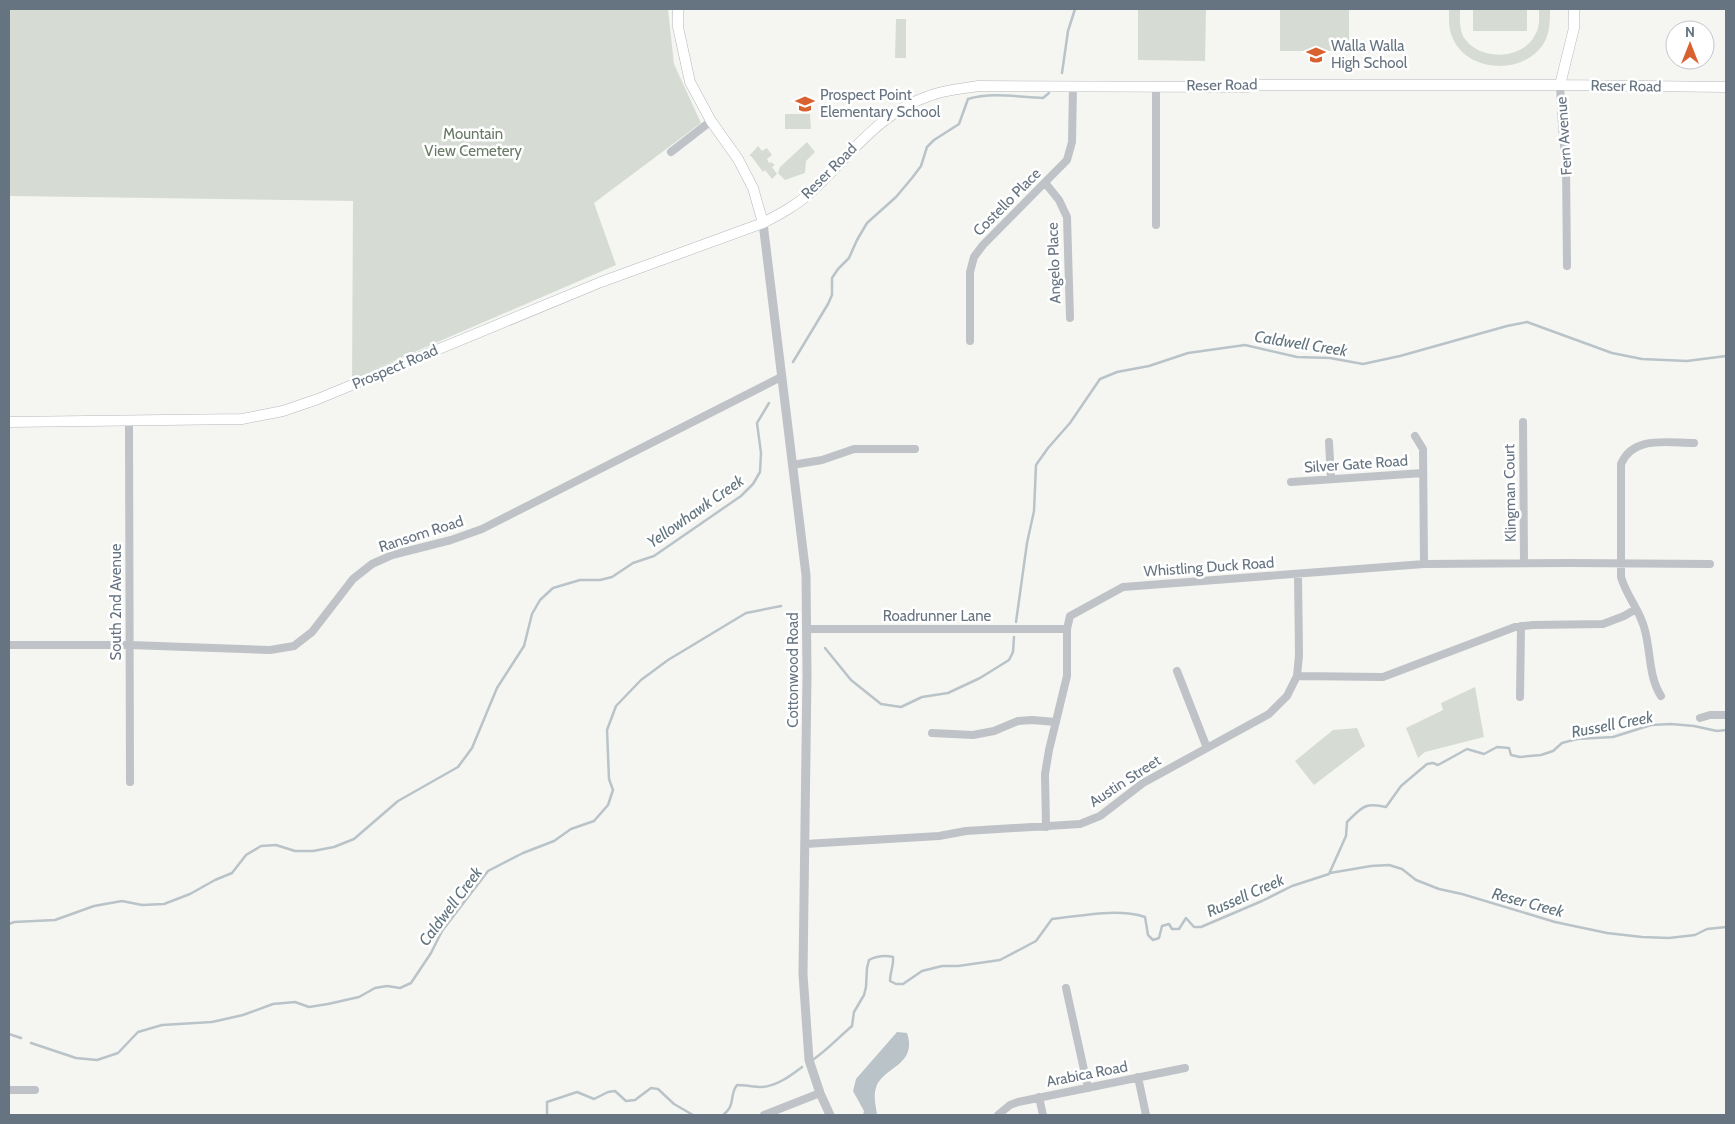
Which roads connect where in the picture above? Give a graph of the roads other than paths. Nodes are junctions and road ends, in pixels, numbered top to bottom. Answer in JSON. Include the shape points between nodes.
{"nodes":[{"id":1,"x":678,"y":9,"type":"edge"},
{"id":2,"x":1574,"y":9,"type":"edge"},
{"id":3,"x":1560,"y":85,"type":"junction"},
{"id":4,"x":1073,"y":86,"type":"junction"},
{"id":5,"x":1156,"y":86,"type":"junction"},
{"id":6,"x":1726,"y":87,"type":"edge"},
{"id":7,"x":711,"y":120,"type":"junction"},
{"id":8,"x":672,"y":152,"type":"dead end"},
{"id":9,"x":1046,"y":184,"type":"junction"},
{"id":10,"x":763,"y":223,"type":"junction"},
{"id":11,"x":1156,"y":225,"type":"dead end"},
{"id":12,"x":1567,"y":266,"type":"dead end"},
{"id":13,"x":1070,"y":318,"type":"dead end"},
{"id":14,"x":970,"y":341,"type":"dead end"},
{"id":15,"x":781,"y":377,"type":"junction"},
{"id":16,"x":129,"y":421,"type":"junction"},
{"id":17,"x":9,"y":422,"type":"edge"},
{"id":18,"x":1523,"y":422,"type":"dead end"},
{"id":19,"x":1415,"y":436,"type":"dead end"},
{"id":20,"x":1329,"y":442,"type":"dead end"},
{"id":21,"x":1694,"y":443,"type":"dead end"},
{"id":22,"x":915,"y":449,"type":"dead end"},
{"id":23,"x":792,"y":465,"type":"junction"},
{"id":24,"x":1424,"y":473,"type":"junction"},
{"id":25,"x":1331,"y":479,"type":"junction"},
{"id":26,"x":1291,"y":482,"type":"dead end"},
{"id":27,"x":1524,"y":563,"type":"junction"},
{"id":28,"x":1620,"y":563,"type":"junction"},
{"id":29,"x":1424,"y":564,"type":"junction"},
{"id":30,"x":1710,"y":564,"type":"dead end"},
{"id":31,"x":1298,"y":574,"type":"junction"},
{"id":32,"x":1636,"y":609,"type":"junction"},
{"id":33,"x":1521,"y":626,"type":"junction"},
{"id":34,"x":808,"y":629,"type":"junction"},
{"id":35,"x":1067,"y":629,"type":"junction"},
{"id":36,"x":9,"y":645,"type":"edge"},
{"id":37,"x":130,"y":645,"type":"junction"},
{"id":38,"x":1176,"y":671,"type":"dead end"},
{"id":39,"x":1297,"y":676,"type":"junction"},
{"id":40,"x":1660,"y":696,"type":"dead end"},
{"id":41,"x":1520,"y":697,"type":"dead end"},
{"id":42,"x":1726,"y":715,"type":"edge"},
{"id":43,"x":1700,"y":718,"type":"dead end"},
{"id":44,"x":1056,"y":722,"type":"junction"},
{"id":45,"x":932,"y":733,"type":"dead end"},
{"id":46,"x":1207,"y":748,"type":"junction"},
{"id":47,"x":130,"y":782,"type":"dead end"},
{"id":48,"x":1046,"y":827,"type":"junction"},
{"id":49,"x":805,"y":844,"type":"junction"},
{"id":50,"x":1066,"y":988,"type":"dead end"},
{"id":51,"x":1185,"y":1068,"type":"dead end"},
{"id":52,"x":1138,"y":1078,"type":"junction"},
{"id":53,"x":1088,"y":1088,"type":"junction"},
{"id":54,"x":9,"y":1090,"type":"edge"},
{"id":55,"x":35,"y":1090,"type":"dead end"},
{"id":56,"x":820,"y":1093,"type":"junction"},
{"id":57,"x":1039,"y":1098,"type":"junction"},
{"id":58,"x":764,"y":1115,"type":"edge"},
{"id":59,"x":830,"y":1115,"type":"edge"},
{"id":60,"x":998,"y":1115,"type":"edge"},
{"id":61,"x":1043,"y":1115,"type":"edge"},
{"id":62,"x":1146,"y":1115,"type":"edge"}],
"edges":[{"from":1,"to":7,"type":"main road","via":[[678,27],[690,82]]},
{"from":2,"to":3,"type":"main road","name":"Fern Avenue","via":[[1574,28]]},
{"from":3,"to":5,"type":"main road","name":"Reser Road"},
{"from":3,"to":6,"type":"main road","name":"Reser Road"},
{"from":3,"to":12,"type":"street","name":"Fern Avenue","via":[[1566,165]]},
{"from":4,"to":5,"type":"main road","name":"Reser Road"},
{"from":4,"to":9,"type":"street","name":"Costello Place","via":[[1072,142],[1067,160]]},
{"from":4,"to":10,"type":"main road","name":"Reser Road","via":[[978,86],[928,96],[882,121],[811,192],[788,210]]},
{"from":5,"to":11,"type":"street"},
{"from":7,"to":8,"type":"street"},
{"from":7,"to":10,"type":"main road","via":[[753,188]]},
{"from":9,"to":13,"type":"street","name":"Angelo Place","via":[[1059,200],[1067,218]]},
{"from":9,"to":14,"type":"street","name":"Costello Place","via":[[974,257],[970,272]]},
{"from":10,"to":15,"type":"street","name":"Cottonwood Road"},
{"from":10,"to":16,"type":"main road","name":"Prospect Road","via":[[601,282],[283,411],[242,419]]},
{"from":15,"to":23,"type":"street","name":"Cottonwood Road"},
{"from":15,"to":37,"type":"street","name":"Ransom Road","via":[[482,528],[372,564],[352,579],[312,632],[294,646],[270,650]]},
{"from":16,"to":17,"type":"main road","name":"Prospect Road"},
{"from":16,"to":37,"type":"street","name":"South 2nd Avenue"},
{"from":18,"to":27,"type":"street","name":"Klingman Court"},
{"from":19,"to":24,"type":"street","via":[[1423,449]]},
{"from":20,"to":25,"type":"street"},
{"from":21,"to":28,"type":"street","via":[[1651,442],[1641,444],[1625,456],[1620,473]]},
{"from":22,"to":23,"type":"street","via":[[854,449],[822,460]]},
{"from":23,"to":34,"type":"street","name":"Cottonwood Road","via":[[806,575]]},
{"from":24,"to":25,"type":"street","name":"Silver Gate Road"},
{"from":24,"to":29,"type":"street"},
{"from":25,"to":26,"type":"street","name":"Silver Gate Road"},
{"from":27,"to":28,"type":"street","name":"Whistling Duck Road"},
{"from":27,"to":29,"type":"street","name":"Whistling Duck Road"},
{"from":28,"to":30,"type":"street","name":"Whistling Duck Road"},
{"from":28,"to":32,"type":"street","via":[[1625,590]]},
{"from":29,"to":31,"type":"street","name":"Whistling Duck Road"},
{"from":31,"to":35,"type":"street","name":"Whistling Duck Road","via":[[1123,587],[1070,616]]},
{"from":31,"to":39,"type":"street","name":"Austin Street"},
{"from":32,"to":33,"type":"street","via":[[1603,624]]},
{"from":32,"to":40,"type":"street","via":[[1645,629]]},
{"from":33,"to":39,"type":"street","via":[[1383,677]]},
{"from":33,"to":41,"type":"street"},
{"from":34,"to":35,"type":"street","name":"Roadrunner Lane"},
{"from":34,"to":49,"type":"street","name":"Cottonwood Road"},
{"from":35,"to":44,"type":"street","via":[[1067,676]]},
{"from":36,"to":37,"type":"street","name":"Ransom Road"},
{"from":37,"to":47,"type":"street","name":"South 2nd Avenue"},
{"from":38,"to":46,"type":"street"},
{"from":39,"to":46,"type":"street","name":"Austin Street","via":[[1287,696],[1269,714]]},
{"from":42,"to":43,"type":"street"},
{"from":44,"to":45,"type":"street","via":[[1018,721],[974,735]]},
{"from":44,"to":48,"type":"street","via":[[1045,774]]},
{"from":46,"to":48,"type":"street","name":"Austin Street","via":[[1143,783],[1100,816],[1080,824]]},
{"from":48,"to":49,"type":"street","name":"Austin Street"},
{"from":49,"to":56,"type":"street","name":"Cottonwood Road","via":[[802,974],[809,1060]]},
{"from":50,"to":53,"type":"street"},
{"from":51,"to":52,"type":"street","name":"Arabica Road"},
{"from":52,"to":53,"type":"street","name":"Arabica Road"},
{"from":52,"to":62,"type":"street"},
{"from":53,"to":57,"type":"street","name":"Arabica Road"},
{"from":54,"to":55,"type":"street"},
{"from":56,"to":58,"type":"street"},
{"from":56,"to":59,"type":"street","name":"Cottonwood Road"},
{"from":57,"to":60,"type":"street","name":"Arabica Road","via":[[1010,1105]]},
{"from":57,"to":61,"type":"street"}]}
